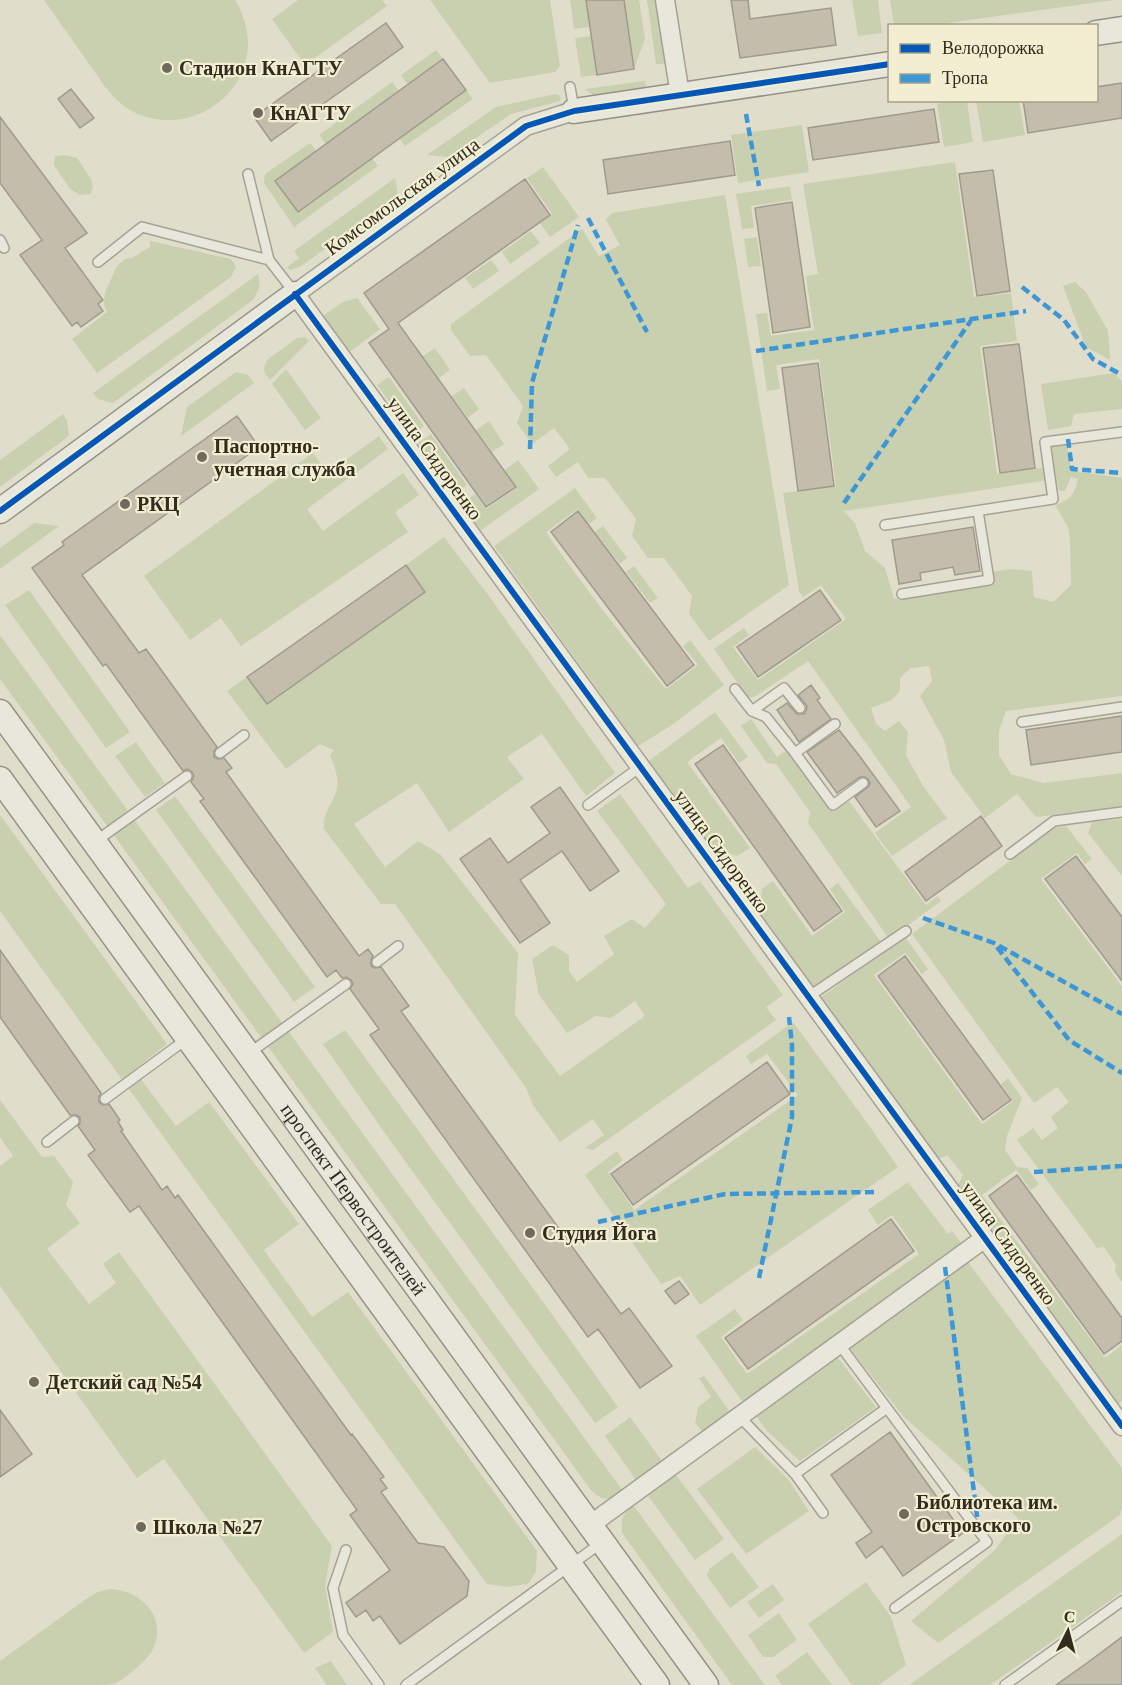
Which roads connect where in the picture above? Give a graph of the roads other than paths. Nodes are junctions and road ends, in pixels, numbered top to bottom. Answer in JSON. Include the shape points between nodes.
{"nodes":[{"id":1,"x":665,"y":0,"type":"edge"},
{"id":2,"x":1122,"y":29,"type":"edge"},
{"id":3,"x":1098,"y":33,"type":"edge"},
{"id":4,"x":888,"y":64,"type":"edge"},
{"id":5,"x":570,"y":87,"type":"dead end"},
{"id":6,"x":680,"y":95,"type":"junction"},
{"id":7,"x":574,"y":111,"type":"junction"},
{"id":8,"x":248,"y":174,"type":"dead end"},
{"id":9,"x":269,"y":260,"type":"junction"},
{"id":10,"x":98,"y":262,"type":"dead end"},
{"id":11,"x":295,"y":294,"type":"junction"},
{"id":12,"x":1122,"y":432,"type":"edge"},
{"id":13,"x":0,"y":511,"type":"edge"},
{"id":14,"x":978,"y":511,"type":"junction"},
{"id":15,"x":885,"y":525,"type":"dead end"},
{"id":16,"x":902,"y":594,"type":"dead end"},
{"id":17,"x":735,"y":689,"type":"dead end"},
{"id":18,"x":1122,"y":707,"type":"edge"},
{"id":19,"x":800,"y":708,"type":"dead end"},
{"id":20,"x":752,"y":711,"type":"junction"},
{"id":21,"x":0,"y":712,"type":"edge"},
{"id":22,"x":1022,"y":722,"type":"dead end"},
{"id":23,"x":835,"y":724,"type":"dead end"},
{"id":24,"x":244,"y":735,"type":"dead end"},
{"id":25,"x":220,"y":753,"type":"dead end"},
{"id":26,"x":795,"y":753,"type":"junction"},
{"id":27,"x":640,"y":767,"type":"junction"},
{"id":28,"x":187,"y":776,"type":"dead end"},
{"id":29,"x":0,"y":779,"type":"edge"},
{"id":30,"x":863,"y":783,"type":"dead end"},
{"id":31,"x":588,"y":805,"type":"dead end"},
{"id":32,"x":1122,"y":812,"type":"edge"},
{"id":33,"x":94,"y":842,"type":"junction"},
{"id":34,"x":1010,"y":854,"type":"dead end"},
{"id":35,"x":62,"y":865,"type":"junction"},
{"id":36,"x":906,"y":931,"type":"dead end"},
{"id":37,"x":398,"y":946,"type":"dead end"},
{"id":38,"x":377,"y":962,"type":"dead end"},
{"id":39,"x":346,"y":984,"type":"dead end"},
{"id":40,"x":808,"y":997,"type":"junction"},
{"id":41,"x":220,"y":1016,"type":"junction"},
{"id":42,"x":188,"y":1038,"type":"junction"},
{"id":43,"x":248,"y":1054,"type":"junction"},
{"id":44,"x":216,"y":1077,"type":"junction"},
{"id":45,"x":105,"y":1099,"type":"dead end"},
{"id":46,"x":74,"y":1121,"type":"dead end"},
{"id":47,"x":47,"y":1142,"type":"dead end"},
{"id":48,"x":985,"y":1238,"type":"junction"},
{"id":49,"x":839,"y":1344,"type":"junction"},
{"id":50,"x":887,"y":1408,"type":"junction"},
{"id":51,"x":739,"y":1416,"type":"junction"},
{"id":52,"x":1122,"y":1426,"type":"edge"},
{"id":53,"x":795,"y":1474,"type":"junction"},
{"id":54,"x":823,"y":1513,"type":"dead end"},
{"id":55,"x":596,"y":1533,"type":"junction"},
{"id":56,"x":346,"y":1550,"type":"dead end"},
{"id":57,"x":564,"y":1557,"type":"junction"},
{"id":58,"x":1122,"y":1601,"type":"edge"},
{"id":59,"x":895,"y":1608,"type":"dead end"},
{"id":60,"x":379,"y":1685,"type":"edge"},
{"id":61,"x":406,"y":1685,"type":"edge"},
{"id":62,"x":657,"y":1685,"type":"edge"},
{"id":63,"x":706,"y":1685,"type":"edge"},
{"id":64,"x":1005,"y":1685,"type":"edge"}],
"edges":[{"from":1,"to":6,"type":"street"},
{"from":2,"to":3,"type":"main road"},
{"from":4,"to":6,"type":"main road","name":"Комсомольская улица"},
{"from":5,"to":7,"type":"lane"},
{"from":6,"to":7,"type":"main road","name":"Комсомольская улица"},
{"from":7,"to":11,"type":"street","name":"Комсомольская улица","via":[[526,126]]},
{"from":8,"to":9,"type":"lane"},
{"from":9,"to":10,"type":"lane","via":[[142,227]]},
{"from":9,"to":11,"type":"lane"},
{"from":11,"to":13,"type":"main road","name":"Комсомольская улица"},
{"from":11,"to":27,"type":"street","name":"улица Сидоренко"},
{"from":12,"to":14,"type":"lane","via":[[1045,442],[1053,500]]},
{"from":14,"to":15,"type":"lane"},
{"from":14,"to":16,"type":"lane","via":[[988,580]]},
{"from":17,"to":20,"type":"lane"},
{"from":18,"to":22,"type":"lane"},
{"from":19,"to":20,"type":"lane","via":[[784,688]]},
{"from":20,"to":26,"type":"lane","via":[[766,717]]},
{"from":21,"to":33,"type":"main road","name":"проспект Первостроителей"},
{"from":23,"to":26,"type":"lane"},
{"from":24,"to":25,"type":"lane"},
{"from":26,"to":30,"type":"lane","via":[[833,805]]},
{"from":27,"to":31,"type":"lane"},
{"from":27,"to":40,"type":"street","name":"улица Сидоренко"},
{"from":28,"to":33,"type":"lane"},
{"from":29,"to":35,"type":"main road","name":"проспект Первостроителей"},
{"from":32,"to":34,"type":"lane","via":[[1054,821]]},
{"from":33,"to":35,"type":"main road"},
{"from":33,"to":41,"type":"main road","name":"проспект Первостроителей"},
{"from":35,"to":42,"type":"main road","name":"проспект Первостроителей"},
{"from":36,"to":40,"type":"lane"},
{"from":37,"to":38,"type":"lane"},
{"from":39,"to":43,"type":"lane"},
{"from":40,"to":48,"type":"street","name":"улица Сидоренко"},
{"from":41,"to":42,"type":"main road"},
{"from":41,"to":43,"type":"main road","name":"проспект Первостроителей"},
{"from":42,"to":44,"type":"main road","name":"проспект Первостроителей"},
{"from":42,"to":45,"type":"lane"},
{"from":43,"to":44,"type":"main road"},
{"from":43,"to":55,"type":"main road","name":"проспект Первостроителей"},
{"from":44,"to":57,"type":"main road","name":"проспект Первостроителей"},
{"from":46,"to":47,"type":"lane"},
{"from":48,"to":49,"type":"street"},
{"from":48,"to":52,"type":"street","name":"улица Сидоренко"},
{"from":49,"to":50,"type":"lane"},
{"from":49,"to":51,"type":"street"},
{"from":50,"to":53,"type":"lane"},
{"from":50,"to":59,"type":"lane","via":[[987,1542]]},
{"from":51,"to":53,"type":"lane"},
{"from":51,"to":55,"type":"street"},
{"from":53,"to":54,"type":"lane"},
{"from":55,"to":57,"type":"main road"},
{"from":55,"to":63,"type":"main road","name":"проспект Первостроителей"},
{"from":56,"to":60,"type":"lane","via":[[333,1588],[343,1635]]},
{"from":57,"to":61,"type":"lane","via":[[487,1633]]},
{"from":57,"to":62,"type":"main road","name":"проспект Первостроителей"},
{"from":58,"to":64,"type":"lane"}]}
